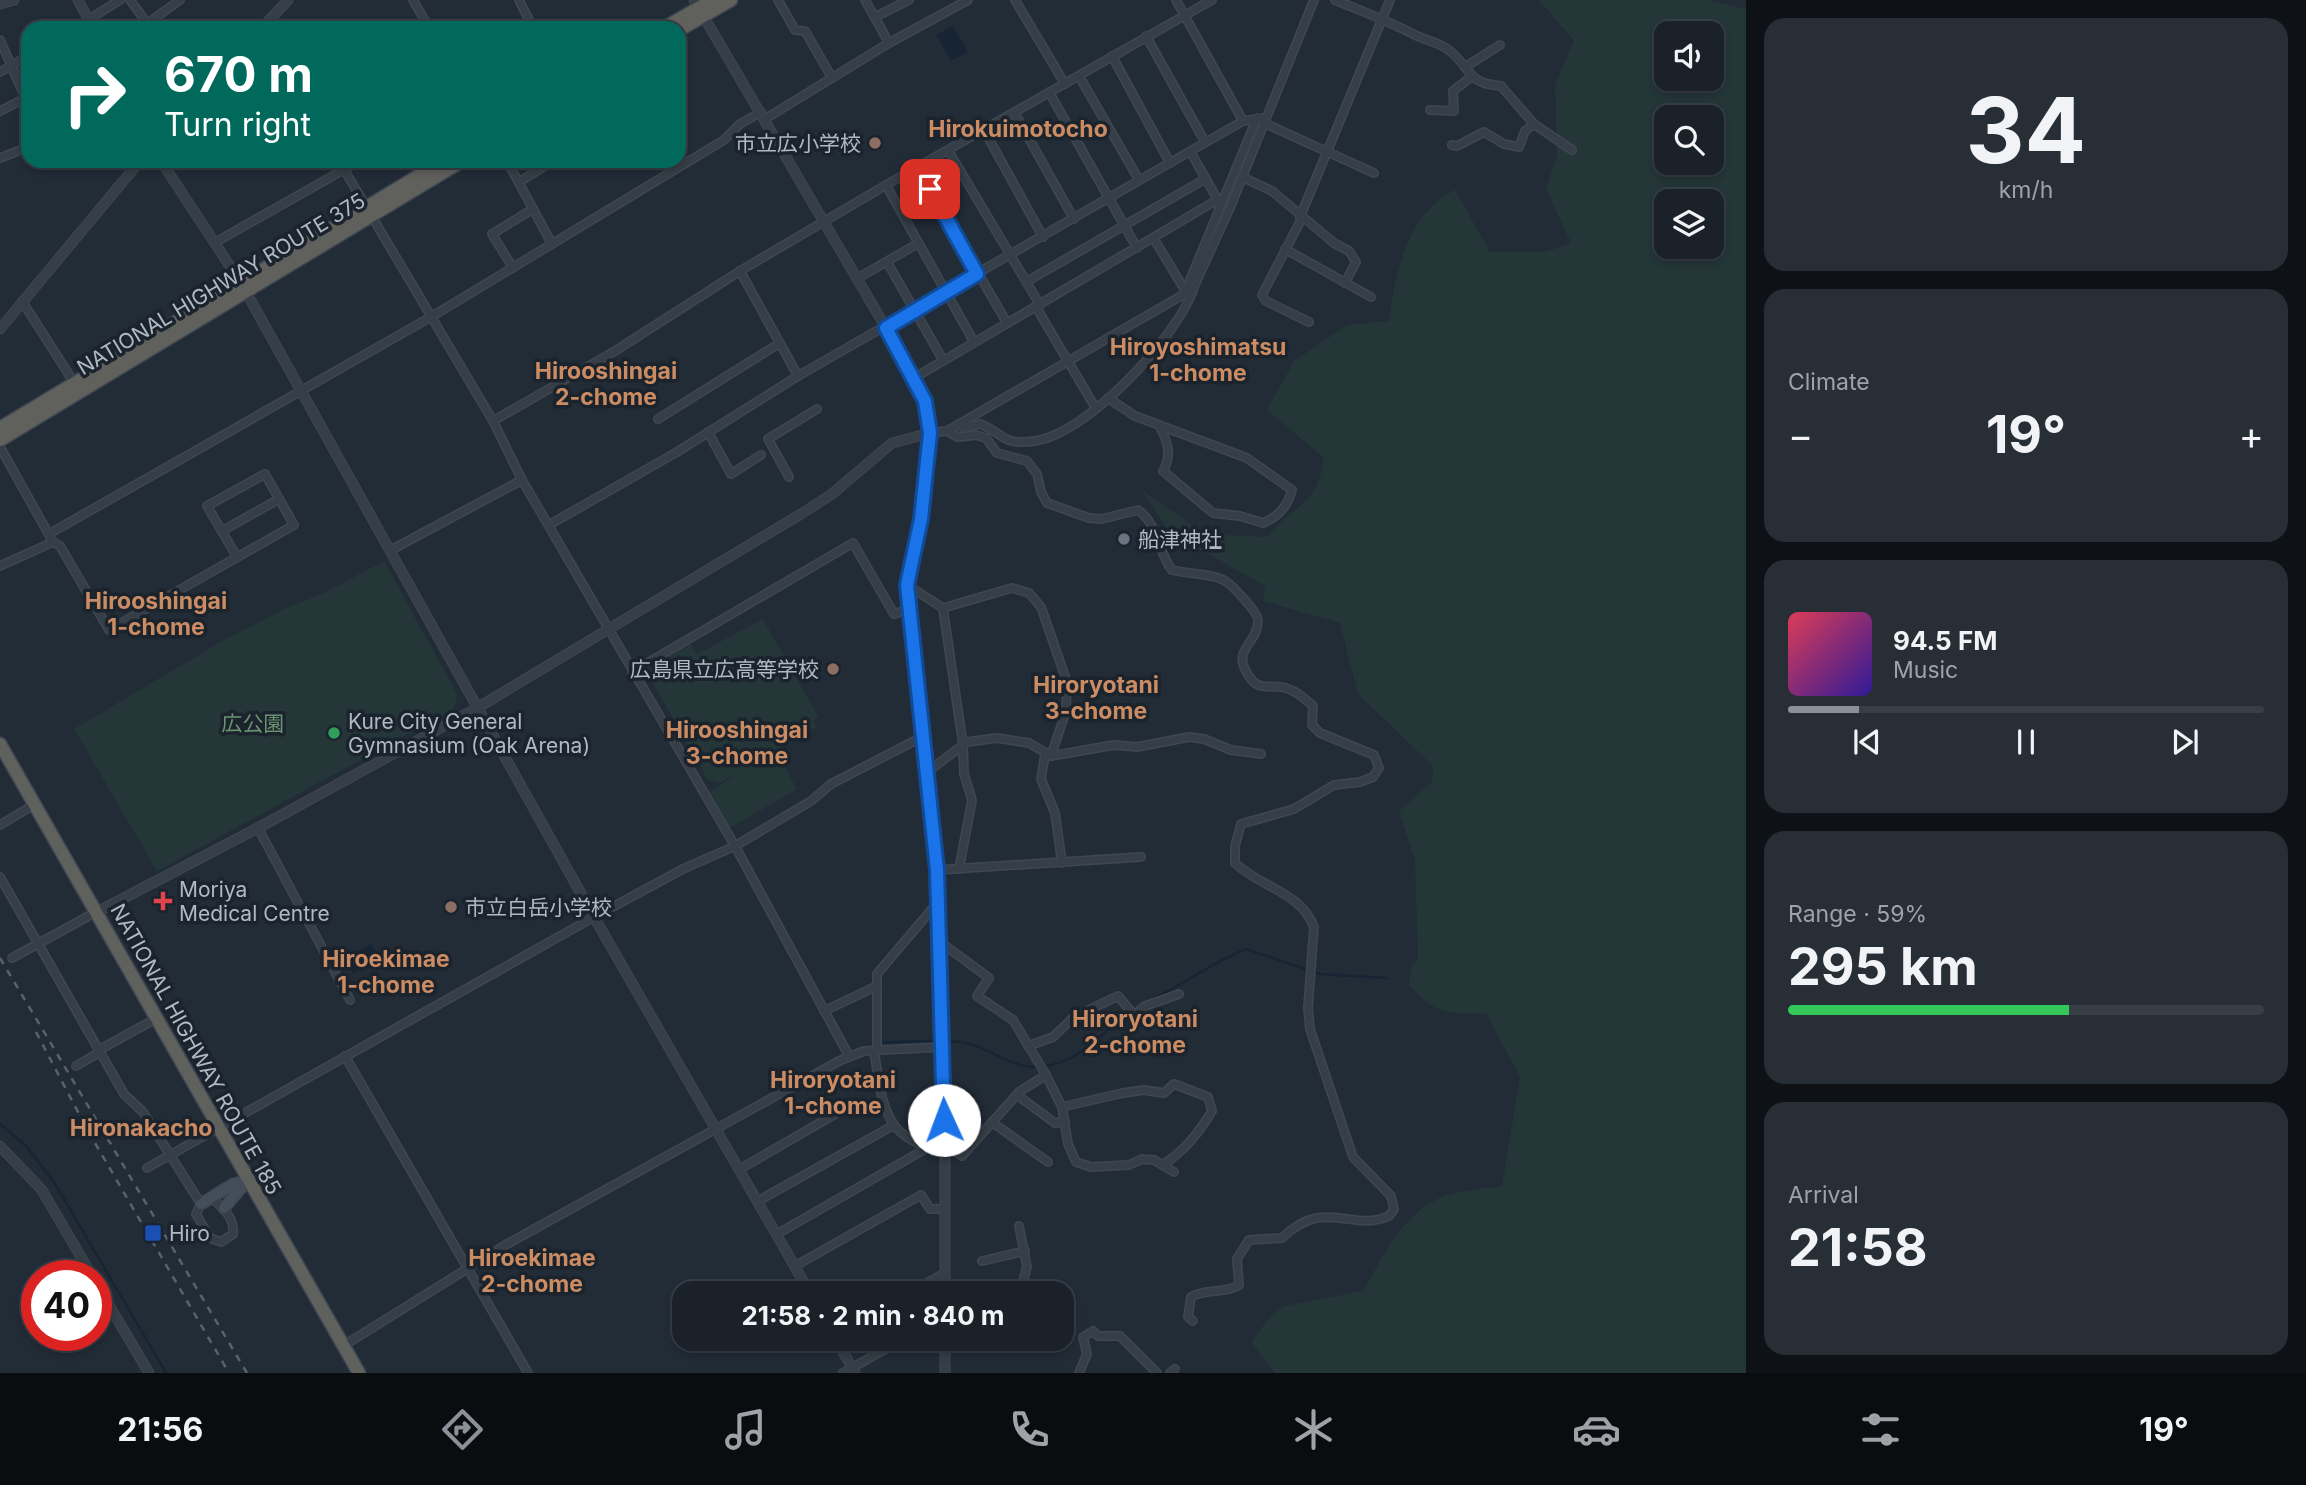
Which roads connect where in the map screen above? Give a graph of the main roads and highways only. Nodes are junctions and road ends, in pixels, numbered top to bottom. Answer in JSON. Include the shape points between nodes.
{"nodes":[{"id":1,"x":712,"y":0,"type":"edge"},
{"id":2,"x":731,"y":0,"type":"edge"},
{"id":3,"x":699,"y":7,"type":"edge"},
{"id":4,"x":676,"y":21,"type":"edge"},
{"id":5,"x":686,"y":22,"type":"edge"},
{"id":6,"x":433,"y":168,"type":"edge"},
{"id":7,"x":449,"y":168,"type":"edge"},
{"id":8,"x":369,"y":212,"type":"junction"},
{"id":9,"x":243,"y":287,"type":"junction"},
{"id":10,"x":0,"y":428,"type":"edge"},
{"id":11,"x":0,"y":440,"type":"edge"},
{"id":12,"x":0,"y":744,"type":"edge"},
{"id":13,"x":247,"y":1181,"type":"junction"},
{"id":14,"x":206,"y":1201,"type":"road end"},
{"id":15,"x":224,"y":1208,"type":"road end"},
{"id":16,"x":359,"y":1373,"type":"edge"}],
"edges":[{"from":1,"to":3,"type":"highway"},
{"from":2,"to":3,"type":"highway"},
{"from":3,"to":4,"type":"highway"},
{"from":3,"to":5,"type":"highway"},
{"from":6,"to":8,"type":"highway","name":"NATIONAL HIGHWAY ROUTE 375"},
{"from":7,"to":8,"type":"highway","name":"NATIONAL HIGHWAY ROUTE 375"},
{"from":8,"to":9,"type":"highway","name":"NATIONAL HIGHWAY ROUTE 375"},
{"from":9,"to":10,"type":"highway","name":"NATIONAL HIGHWAY ROUTE 375"},
{"from":9,"to":11,"type":"highway","name":"NATIONAL HIGHWAY ROUTE 375"},
{"from":12,"to":13,"type":"highway","name":"NATIONAL HIGHWAY ROUTE 185"},
{"from":13,"to":14,"type":"main road"},
{"from":13,"to":15,"type":"main road"},
{"from":13,"to":16,"type":"highway","name":"NATIONAL HIGHWAY ROUTE 185"}]}
